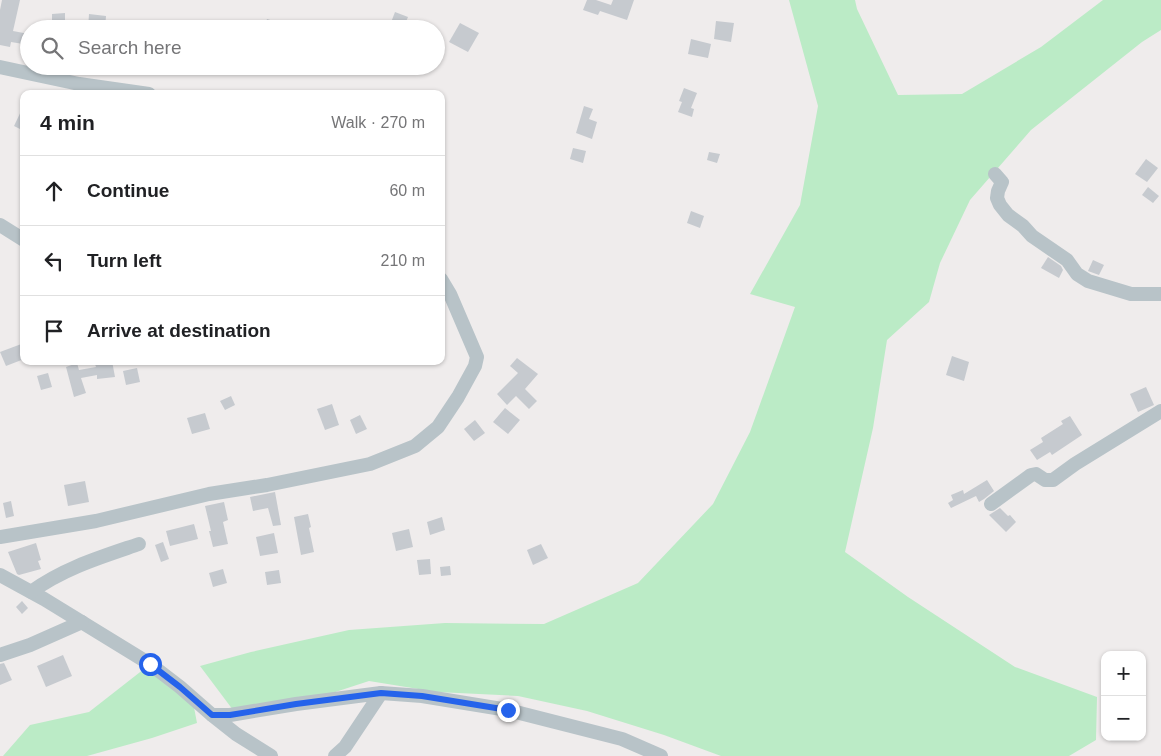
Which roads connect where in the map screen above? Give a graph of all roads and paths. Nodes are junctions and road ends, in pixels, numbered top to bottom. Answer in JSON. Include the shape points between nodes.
{"nodes":[{"id":1,"x":0,"y":67,"type":"edge"},
{"id":2,"x":20,"y":71,"type":"edge"},
{"id":3,"x":37,"y":75,"type":"edge"},
{"id":4,"x":111,"y":90,"type":"edge"},
{"id":5,"x":995,"y":174,"type":"dead end"},
{"id":6,"x":0,"y":225,"type":"edge"},
{"id":7,"x":20,"y":238,"type":"edge"},
{"id":8,"x":445,"y":286,"type":"edge"},
{"id":9,"x":1161,"y":294,"type":"edge"},
{"id":10,"x":1161,"y":411,"type":"edge"},
{"id":11,"x":991,"y":504,"type":"dead end"},
{"id":12,"x":0,"y":537,"type":"edge"},
{"id":13,"x":139,"y":544,"type":"dead end"},
{"id":14,"x":0,"y":575,"type":"edge"},
{"id":15,"x":31,"y":592,"type":"junction"},
{"id":16,"x":82,"y":622,"type":"junction"},
{"id":17,"x":0,"y":656,"type":"edge"},
{"id":18,"x":381,"y":693,"type":"junction"},
{"id":19,"x":212,"y":715,"type":"junction"},
{"id":20,"x":269,"y":756,"type":"edge"},
{"id":21,"x":336,"y":756,"type":"edge"},
{"id":22,"x":661,"y":756,"type":"edge"}],
"edges":[{"from":1,"to":2,"type":"street"},
{"from":3,"to":4,"type":"street"},
{"from":5,"to":9,"type":"street","via":[[1002,182],[997,198],[1008,215],[1067,260],[1077,274],[1088,281],[1131,294]]},
{"from":6,"to":7,"type":"street"},
{"from":8,"to":12,"type":"street","via":[[477,357],[458,398],[438,427],[415,446],[345,470]]},
{"from":10,"to":11,"type":"street","via":[[1050,482],[1036,474],[1031,475]]},
{"from":13,"to":15,"type":"street","via":[[69,569]]},
{"from":14,"to":15,"type":"street"},
{"from":15,"to":16,"type":"street"},
{"from":16,"to":17,"type":"street"},
{"from":16,"to":19,"type":"street","via":[[150,664]]},
{"from":18,"to":19,"type":"street"},
{"from":18,"to":21,"type":"street"},
{"from":18,"to":22,"type":"street","via":[[508,710],[622,739]]},
{"from":19,"to":20,"type":"street"}]}
